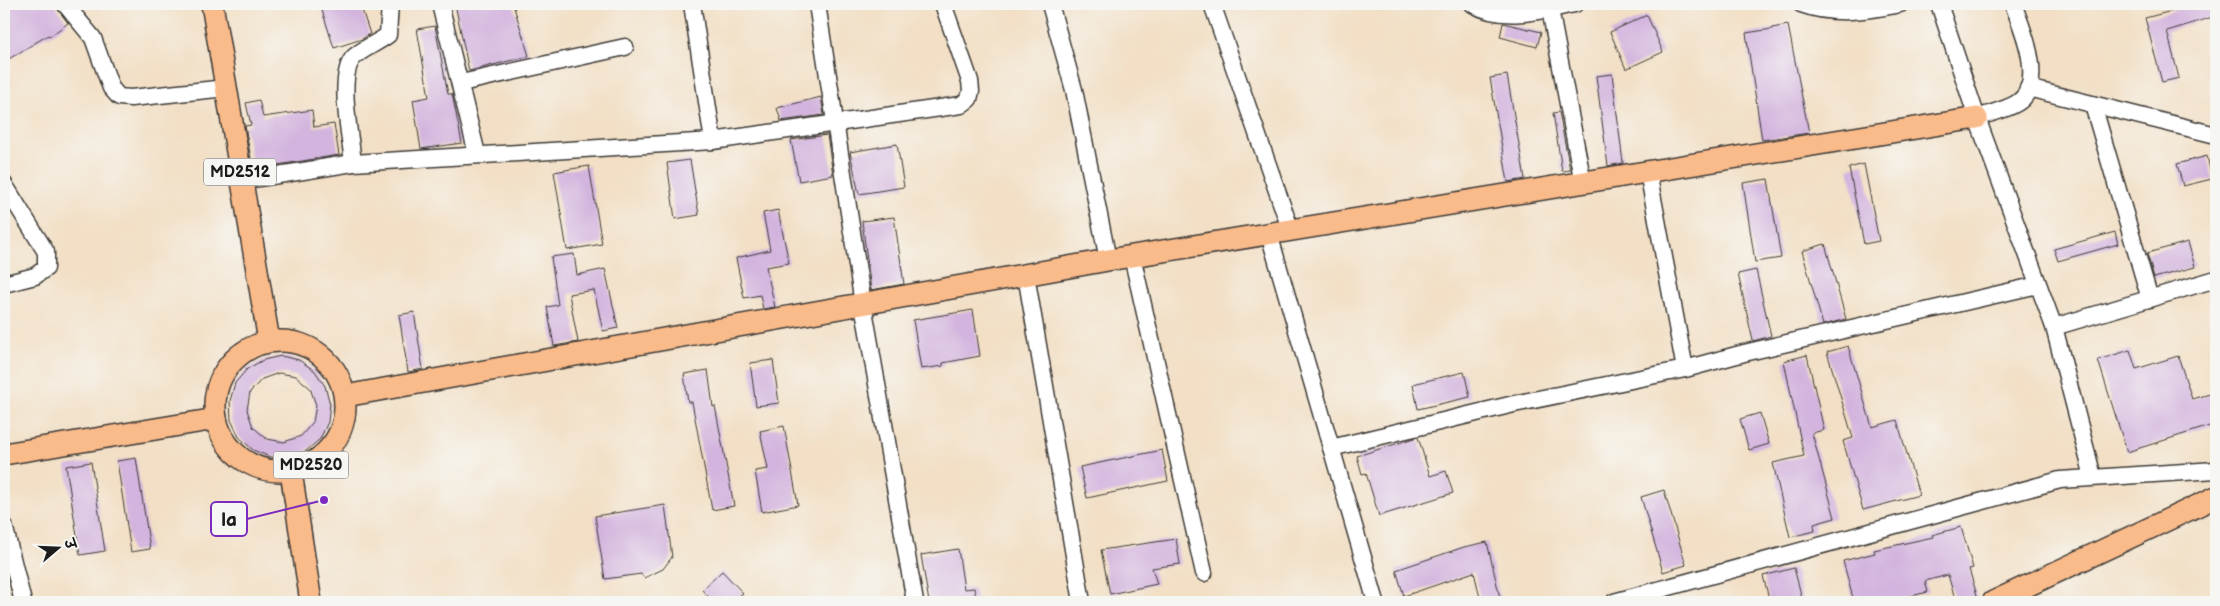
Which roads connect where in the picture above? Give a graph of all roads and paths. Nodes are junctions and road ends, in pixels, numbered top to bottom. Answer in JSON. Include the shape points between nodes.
{"nodes":[{"id":1,"x":65,"y":4,"type":"edge"},
{"id":2,"x":212,"y":4,"type":"edge"},
{"id":3,"x":390,"y":4,"type":"edge"},
{"id":4,"x":440,"y":4,"type":"edge"},
{"id":5,"x":692,"y":4,"type":"edge"},
{"id":6,"x":817,"y":4,"type":"edge"},
{"id":7,"x":943,"y":4,"type":"edge"},
{"id":8,"x":1050,"y":4,"type":"edge"},
{"id":9,"x":1212,"y":4,"type":"edge"},
{"id":10,"x":1473,"y":4,"type":"edge"},
{"id":11,"x":1575,"y":4,"type":"edge"},
{"id":12,"x":1801,"y":4,"type":"edge"},
{"id":13,"x":1900,"y":4,"type":"edge"},
{"id":14,"x":1939,"y":4,"type":"edge"},
{"id":15,"x":2014,"y":4,"type":"edge"},
{"id":16,"x":1550,"y":9,"type":"junction"},
{"id":17,"x":625,"y":47,"type":"dead end"},
{"id":18,"x":461,"y":83,"type":"junction"},
{"id":19,"x":226,"y":88,"type":"junction"},
{"id":20,"x":2028,"y":88,"type":"junction"},
{"id":21,"x":2094,"y":104,"type":"junction"},
{"id":22,"x":1977,"y":118,"type":"junction"},
{"id":23,"x":835,"y":125,"type":"junction"},
{"id":24,"x":2216,"y":135,"type":"edge"},
{"id":25,"x":713,"y":141,"type":"junction"},
{"id":26,"x":477,"y":154,"type":"junction"},
{"id":27,"x":353,"y":163,"type":"junction"},
{"id":28,"x":1648,"y":172,"type":"junction"},
{"id":29,"x":241,"y":180,"type":"junction"},
{"id":30,"x":1583,"y":182,"type":"junction"},
{"id":31,"x":4,"y":184,"type":"edge"},
{"id":32,"x":1291,"y":231,"type":"junction"},
{"id":33,"x":1269,"y":234,"type":"junction"},
{"id":34,"x":1132,"y":256,"type":"junction"},
{"id":35,"x":1108,"y":260,"type":"junction"},
{"id":36,"x":1026,"y":275,"type":"junction"},
{"id":37,"x":2216,"y":279,"type":"edge"},
{"id":38,"x":4,"y":284,"type":"edge"},
{"id":39,"x":2038,"y":285,"type":"junction"},
{"id":40,"x":2150,"y":298,"type":"junction"},
{"id":41,"x":863,"y":304,"type":"junction"},
{"id":42,"x":2054,"y":327,"type":"junction"},
{"id":43,"x":269,"y":341,"type":"junction"},
{"id":44,"x":1685,"y":369,"type":"junction"},
{"id":45,"x":345,"y":396,"type":"junction"},
{"id":46,"x":216,"y":419,"type":"junction"},
{"id":47,"x":1331,"y":448,"type":"junction"},
{"id":48,"x":4,"y":454,"type":"edge"},
{"id":49,"x":2216,"y":470,"type":"edge"},
{"id":50,"x":291,"y":472,"type":"junction"},
{"id":51,"x":2093,"y":477,"type":"junction"},
{"id":52,"x":2216,"y":497,"type":"edge"},
{"id":53,"x":4,"y":525,"type":"edge"},
{"id":54,"x":1204,"y":573,"type":"dead end"},
{"id":55,"x":1656,"y":597,"type":"edge"},
{"id":56,"x":23,"y":602,"type":"edge"},
{"id":57,"x":311,"y":602,"type":"edge"},
{"id":58,"x":915,"y":602,"type":"edge"},
{"id":59,"x":1082,"y":602,"type":"edge"},
{"id":60,"x":1376,"y":602,"type":"edge"},
{"id":61,"x":1614,"y":602,"type":"edge"},
{"id":62,"x":1993,"y":602,"type":"edge"}],
"edges":[{"from":1,"to":19,"type":"street","via":[[93,38],[111,88],[119,97]]},
{"from":2,"to":19,"type":"main road","number":"MD2512"},
{"from":3,"to":27,"type":"street","via":[[388,34],[353,58],[347,70],[345,86]]},
{"from":4,"to":18,"type":"street"},
{"from":5,"to":25,"type":"street"},
{"from":6,"to":23,"type":"street"},
{"from":7,"to":23,"type":"street","via":[[970,81],[969,99],[961,105],[944,109]]},
{"from":8,"to":35,"type":"street","via":[[1074,90]]},
{"from":9,"to":32,"type":"street"},
{"from":10,"to":16,"type":"street","via":[[1498,14]]},
{"from":11,"to":16,"type":"street"},
{"from":12,"to":13,"type":"street","via":[[1842,12],[1870,11]]},
{"from":14,"to":22,"type":"street"},
{"from":15,"to":20,"type":"street","via":[[2032,65]]},
{"from":16,"to":30,"type":"street"},
{"from":17,"to":18,"type":"street"},
{"from":18,"to":26,"type":"street"},
{"from":19,"to":29,"type":"main road","number":"MD2512"},
{"from":20,"to":21,"type":"street"},
{"from":20,"to":22,"type":"street","via":[[2017,103]]},
{"from":21,"to":24,"type":"street"},
{"from":21,"to":40,"type":"street"},
{"from":22,"to":28,"type":"main road"},
{"from":22,"to":39,"type":"street"},
{"from":23,"to":25,"type":"street"},
{"from":23,"to":41,"type":"street"},
{"from":25,"to":26,"type":"street"},
{"from":26,"to":27,"type":"street"},
{"from":27,"to":29,"type":"street"},
{"from":28,"to":30,"type":"main road"},
{"from":28,"to":44,"type":"street"},
{"from":29,"to":43,"type":"main road","number":"MD2512"},
{"from":30,"to":32,"type":"main road"},
{"from":31,"to":38,"type":"street","via":[[46,252],[48,261],[46,268],[35,276]]},
{"from":32,"to":33,"type":"main road"},
{"from":33,"to":34,"type":"main road"},
{"from":33,"to":47,"type":"street"},
{"from":34,"to":35,"type":"main road"},
{"from":34,"to":54,"type":"street"},
{"from":35,"to":36,"type":"main road"},
{"from":36,"to":41,"type":"main road"},
{"from":36,"to":59,"type":"street"},
{"from":37,"to":40,"type":"street"},
{"from":39,"to":42,"type":"street"},
{"from":39,"to":44,"type":"street"},
{"from":40,"to":42,"type":"street"},
{"from":41,"to":45,"type":"main road"},
{"from":41,"to":58,"type":"street"},
{"from":42,"to":51,"type":"street"},
{"from":43,"to":45,"type":"main road","number":"MD2520","via":[[290,341],[310,347],[334,370]]},
{"from":43,"to":46,"type":"main road","number":"MD2520","via":[[249,348],[232,360],[214,398]]},
{"from":44,"to":47,"type":"street","via":[[1514,404]]},
{"from":45,"to":50,"type":"main road","number":"MD2520","via":[[345,416],[335,442],[327,453],[310,465]]},
{"from":46,"to":48,"type":"main road"},
{"from":46,"to":50,"type":"main road","number":"MD2520","via":[[222,438],[251,466],[270,472]]},
{"from":47,"to":60,"type":"street"},
{"from":49,"to":51,"type":"street"},
{"from":50,"to":57,"type":"main road"},
{"from":51,"to":55,"type":"street","via":[[2060,480]]},
{"from":52,"to":62,"type":"main road"},
{"from":53,"to":56,"type":"street"},
{"from":55,"to":61,"type":"street"}]}
